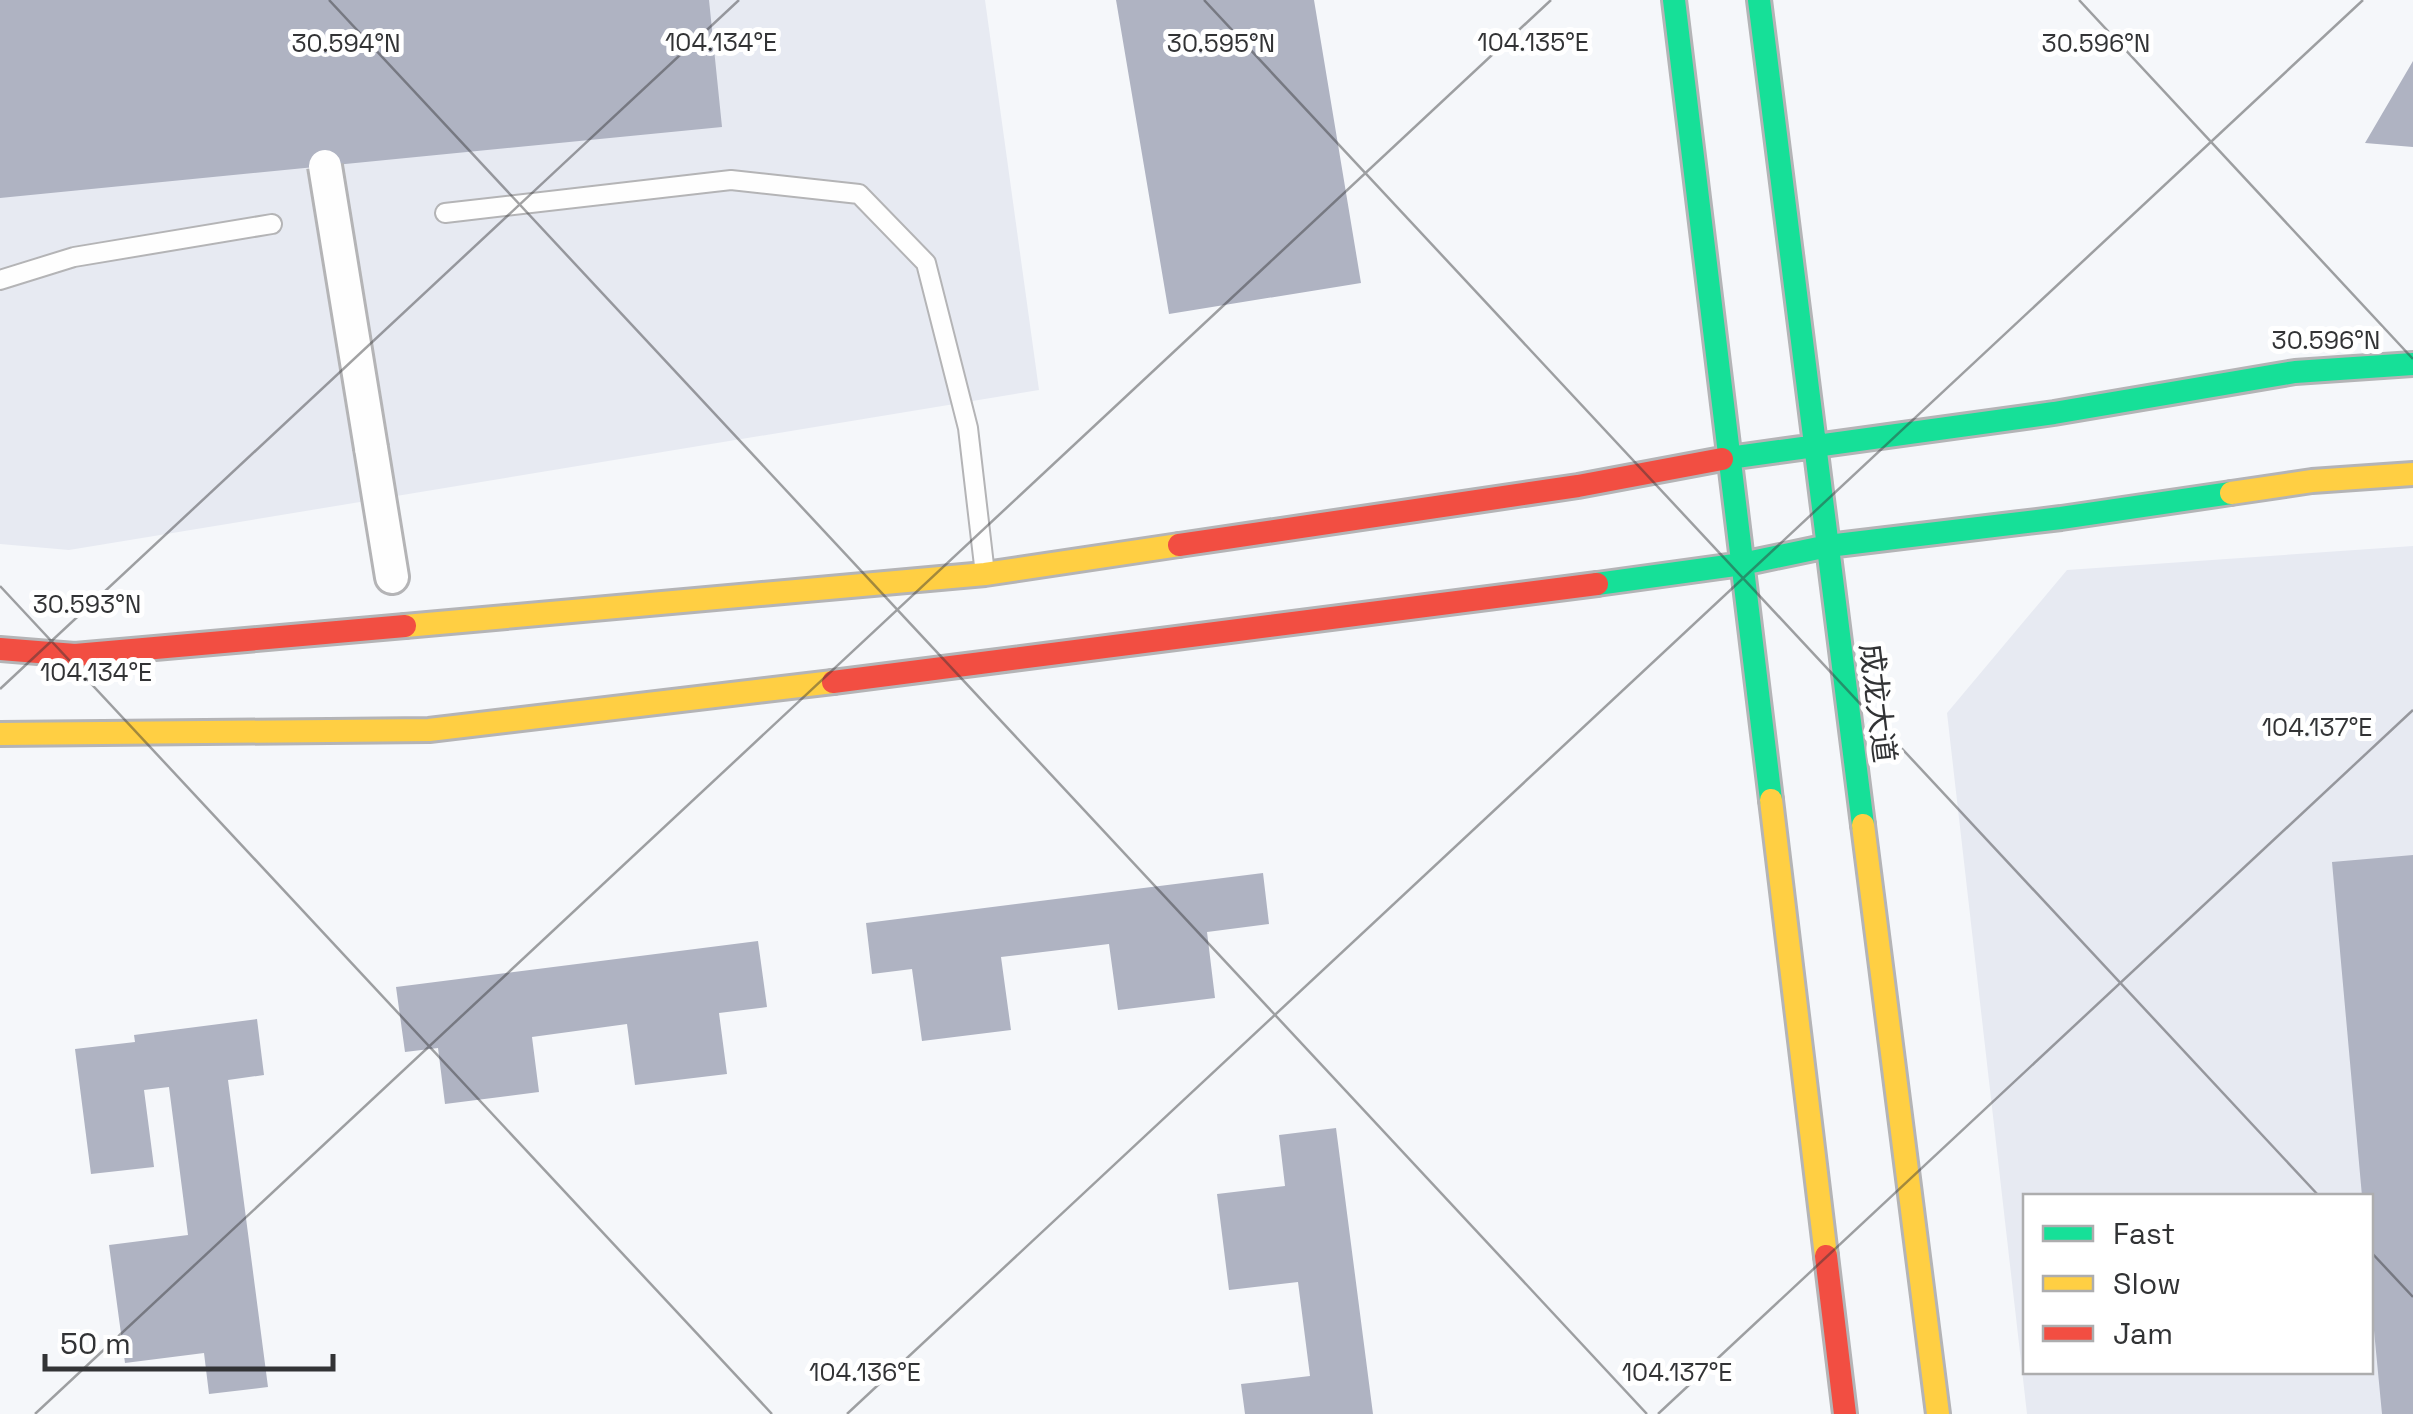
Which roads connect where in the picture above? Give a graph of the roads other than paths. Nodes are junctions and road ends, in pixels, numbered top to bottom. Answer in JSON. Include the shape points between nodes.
{"nodes":[{"id":1,"x":1674,"y":0,"type":"edge"},
{"id":2,"x":1759,"y":0,"type":"edge"},
{"id":3,"x":325,"y":166,"type":"dead end"},
{"id":4,"x":445,"y":213,"type":"dead end"},
{"id":5,"x":272,"y":224,"type":"dead end"},
{"id":6,"x":0,"y":280,"type":"edge"},
{"id":7,"x":2413,"y":364,"type":"edge"},
{"id":8,"x":1814,"y":445,"type":"junction"},
{"id":9,"x":1730,"y":457,"type":"junction"},
{"id":10,"x":2413,"y":474,"type":"edge"},
{"id":11,"x":1828,"y":546,"type":"junction"},
{"id":12,"x":1742,"y":564,"type":"junction"},
{"id":13,"x":985,"y":574,"type":"junction"},
{"id":14,"x":392,"y":577,"type":"dead end"},
{"id":15,"x":0,"y":650,"type":"edge"},
{"id":16,"x":0,"y":734,"type":"edge"},
{"id":17,"x":1845,"y":1414,"type":"edge"},
{"id":18,"x":1938,"y":1414,"type":"edge"}],
"edges":[{"from":1,"to":9,"type":"main road"},
{"from":2,"to":8,"type":"main road","name":"成龙大道"},
{"from":3,"to":14,"type":"street","bridge":true},
{"from":4,"to":13,"type":"lane","via":[[731,180],[858,194],[926,264],[968,428]]},
{"from":5,"to":6,"type":"lane","via":[[74,257]]},
{"from":7,"to":8,"type":"main road","via":[[2295,372]]},
{"from":8,"to":9,"type":"main road"},
{"from":8,"to":11,"type":"main road","name":"成龙大道"},
{"from":9,"to":12,"type":"main road"},
{"from":9,"to":13,"type":"main road","via":[[1578,486]]},
{"from":10,"to":11,"type":"main road","via":[[2312,481]]},
{"from":11,"to":12,"type":"main road"},
{"from":11,"to":18,"type":"main road","name":"成龙大道"},
{"from":12,"to":16,"type":"main road","via":[[430,730]]},
{"from":12,"to":17,"type":"main road"},
{"from":13,"to":15,"type":"main road","via":[[76,655]]}]}
